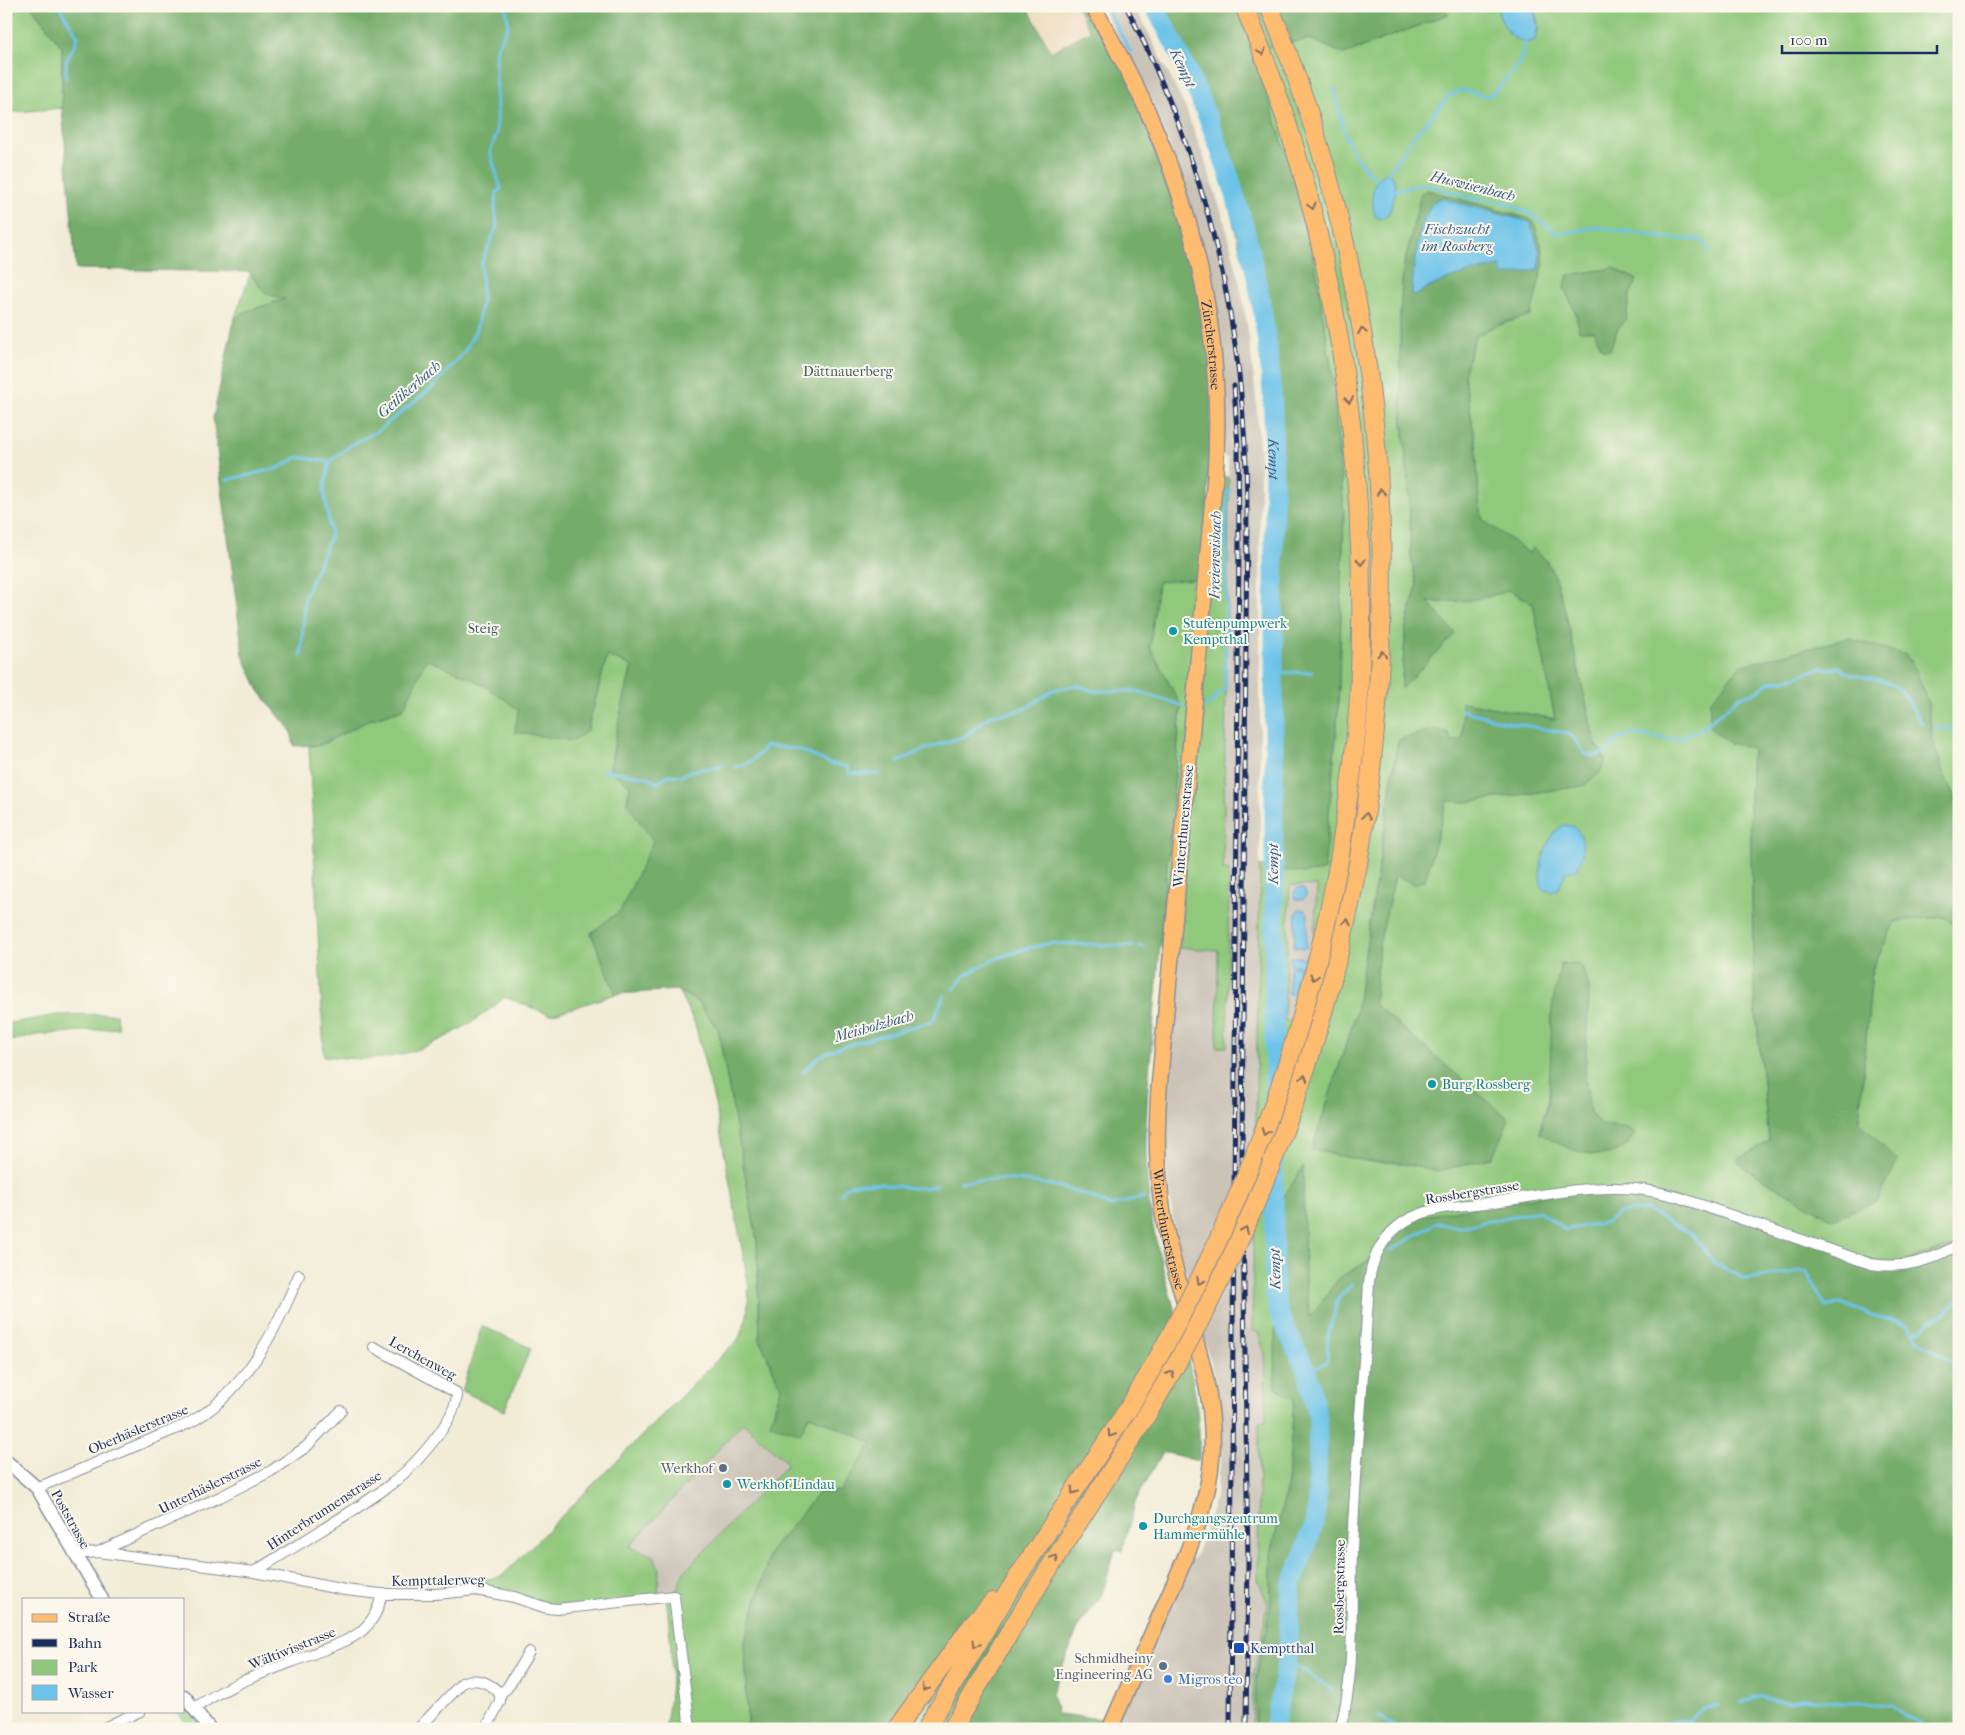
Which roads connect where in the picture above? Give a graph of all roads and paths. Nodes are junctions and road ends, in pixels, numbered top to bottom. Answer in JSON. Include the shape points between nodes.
{"nodes":[{"id":1,"x":1093,"y":6,"type":"edge"},
{"id":2,"x":1244,"y":6,"type":"edge"},
{"id":3,"x":1269,"y":6,"type":"edge"},
{"id":4,"x":1194,"y":707,"type":"joint"},
{"id":5,"x":1959,"y":1244,"type":"edge"},
{"id":6,"x":299,"y":1275,"type":"dead end"},
{"id":7,"x":374,"y":1347,"type":"dead end"},
{"id":8,"x":457,"y":1396,"type":"joint"},
{"id":9,"x":341,"y":1411,"type":"dead end"},
{"id":10,"x":6,"y":1460,"type":"edge"},
{"id":11,"x":37,"y":1488,"type":"junction"},
{"id":12,"x":98,"y":1552,"type":"junction"},
{"id":13,"x":74,"y":1554,"type":"junction"},
{"id":14,"x":254,"y":1572,"type":"junction"},
{"id":15,"x":1020,"y":1573,"type":"junction"},
{"id":16,"x":381,"y":1594,"type":"junction"},
{"id":17,"x":101,"y":1598,"type":"edge"},
{"id":18,"x":529,"y":1652,"type":"dead end"},
{"id":19,"x":500,"y":1694,"type":"junction"},
{"id":20,"x":185,"y":1697,"type":"edge"},
{"id":21,"x":194,"y":1709,"type":"junction"},
{"id":22,"x":138,"y":1712,"type":"edge"},
{"id":23,"x":102,"y":1729,"type":"edge"},
{"id":24,"x":210,"y":1729,"type":"edge"},
{"id":25,"x":418,"y":1729,"type":"edge"},
{"id":26,"x":486,"y":1729,"type":"edge"},
{"id":27,"x":690,"y":1729,"type":"edge"},
{"id":28,"x":896,"y":1729,"type":"edge"},
{"id":29,"x":926,"y":1729,"type":"edge"},
{"id":30,"x":952,"y":1729,"type":"edge"},
{"id":31,"x":1110,"y":1729,"type":"edge"},
{"id":32,"x":1340,"y":1729,"type":"edge"}],
"edges":[{"from":1,"to":4,"type":"main road","name":"Zürcherstrasse","via":[[1142,98],[1168,162],[1197,255],[1210,322],[1217,384],[1217,446]]},
{"from":2,"to":15,"type":"highway","one_way":true,"bridge":true,"via":[[1279,98],[1311,204],[1335,312],[1351,421],[1360,541],[1360,669],[1354,752],[1339,861],[1325,932],[1285,1075],[1257,1153],[1201,1279],[1130,1406]]},
{"from":30,"to":3,"type":"highway","one_way":true,"bridge":true,"via":[[1029,1600],[1146,1416],[1218,1288],[1282,1143],[1303,1081],[1328,1000],[1358,864],[1373,763],[1382,643],[1383,530],[1377,446],[1363,336],[1340,226],[1307,108]]},
{"from":4,"to":31,"type":"main road","name":"Winterthurerstrasse","via":[[1159,1088],[1157,1163],[1166,1232],[1208,1390],[1212,1452],[1205,1499],[1189,1550]]},
{"from":5,"to":32,"type":"street","name":"Rossbergstrasse","via":[[1939,1256],[1918,1262],[1889,1266],[1871,1264],[1678,1197],[1620,1188],[1574,1191],[1438,1210],[1412,1218],[1396,1228],[1377,1250],[1371,1269],[1353,1538],[1352,1666]]},
{"from":6,"to":11,"type":"street","name":"Oberhäslerstrasse","via":[[268,1344],[204,1415]]},
{"from":7,"to":8,"type":"street","name":"Lerchenweg","via":[[449,1388]]},
{"from":8,"to":14,"type":"street","name":"Hinterbrunnenstrasse","via":[[443,1428],[420,1456],[387,1487]]},
{"from":9,"to":12,"type":"street","name":"Unterhäslerstrasse","via":[[306,1447],[271,1471]]},
{"from":10,"to":11,"type":"street","name":"Poststrasse"},
{"from":11,"to":13,"type":"street","name":"Poststrasse"},
{"from":12,"to":13,"type":"street","name":"Unterhäslerstrasse"},
{"from":12,"to":14,"type":"street","name":"Kempttalerweg"},
{"from":13,"to":17,"type":"street","name":"Poststrasse"},
{"from":14,"to":16,"type":"street","name":"Kempttalerweg"},
{"from":15,"to":28,"type":"highway","one_way":true,"via":[[975,1621]]},
{"from":15,"to":29,"type":"highway","one_way":true},
{"from":16,"to":21,"type":"street","name":"Wältiwisstrasse","via":[[369,1625],[348,1640],[251,1679]]},
{"from":16,"to":27,"type":"street","name":"Kempttalerweg","via":[[476,1590],[558,1609],[674,1596]]},
{"from":18,"to":19,"type":"street","via":[[508,1688]]},
{"from":19,"to":25,"type":"street","via":[[477,1679],[468,1679]]},
{"from":19,"to":26,"type":"street","via":[[500,1701]]},
{"from":20,"to":21,"type":"street"},
{"from":21,"to":24,"type":"street"},
{"from":22,"to":23,"type":"street"}]}
